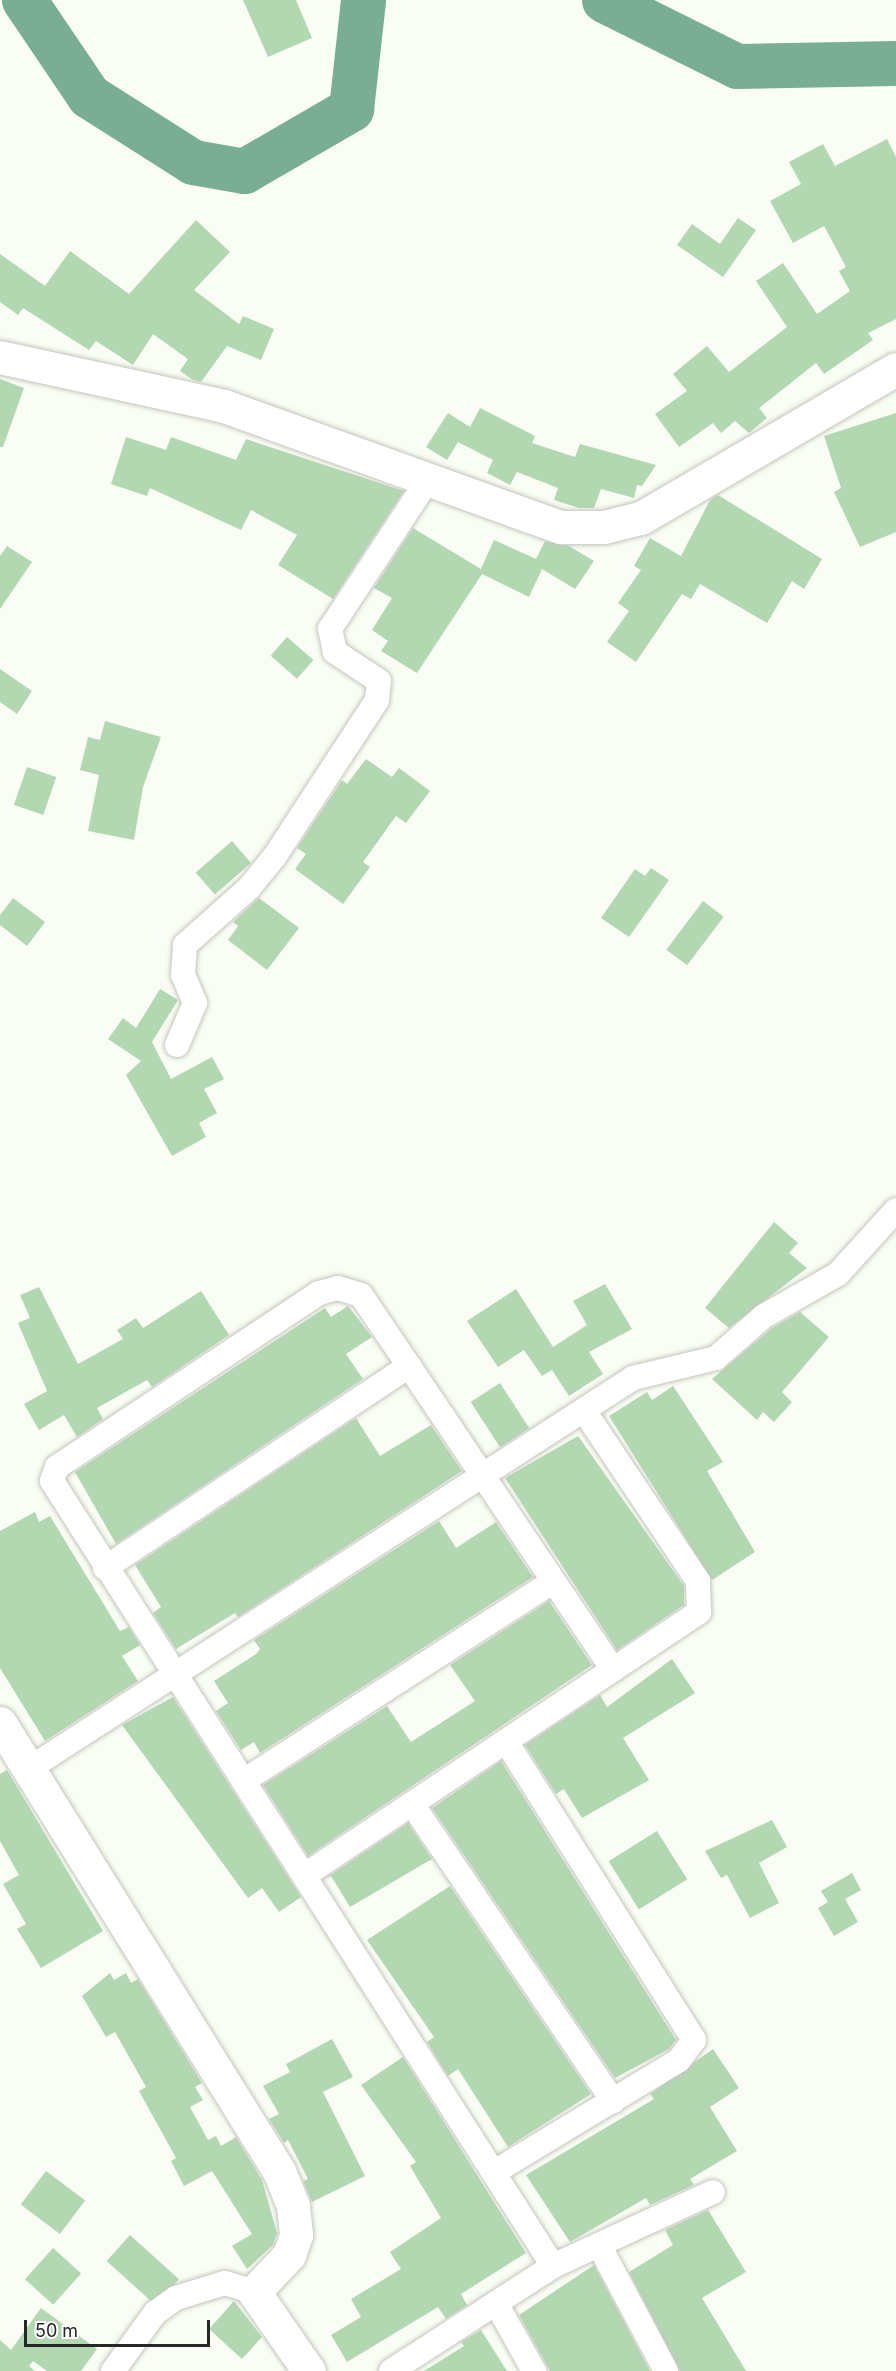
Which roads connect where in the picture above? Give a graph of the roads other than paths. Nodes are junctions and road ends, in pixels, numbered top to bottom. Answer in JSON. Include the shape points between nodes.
{"nodes":[{"id":1,"x":0,"y":357,"type":"edge"},
{"id":2,"x":896,"y":369,"type":"edge"},
{"id":3,"x":428,"y":480,"type":"junction"},
{"id":4,"x":177,"y":1044,"type":"dead end"},
{"id":5,"x":896,"y":1210,"type":"edge"},
{"id":6,"x":409,"y":1366,"type":"junction"},
{"id":7,"x":584,"y":1411,"type":"junction"},
{"id":8,"x":481,"y":1477,"type":"junction"},
{"id":9,"x":105,"y":1568,"type":"junction"},
{"id":10,"x":552,"y":1582,"type":"junction"},
{"id":11,"x":613,"y":1670,"type":"junction"},
{"id":12,"x":175,"y":1677,"type":"junction"},
{"id":13,"x":0,"y":1723,"type":"edge"},
{"id":14,"x":506,"y":1742,"type":"junction"},
{"id":15,"x":30,"y":1768,"type":"junction"},
{"id":16,"x":245,"y":1780,"type":"junction"},
{"id":17,"x":412,"y":1804,"type":"junction"},
{"id":18,"x":305,"y":1875,"type":"junction"},
{"id":19,"x":613,"y":2101,"type":"junction"},
{"id":20,"x":496,"y":2171,"type":"junction"},
{"id":21,"x":713,"y":2192,"type":"dead end"},
{"id":22,"x":598,"y":2245,"type":"junction"},
{"id":23,"x":553,"y":2266,"type":"junction"},
{"id":24,"x":254,"y":2292,"type":"junction"},
{"id":25,"x":497,"y":2305,"type":"junction"},
{"id":26,"x":112,"y":2371,"type":"edge"},
{"id":27,"x":309,"y":2371,"type":"edge"},
{"id":28,"x":391,"y":2371,"type":"edge"},
{"id":29,"x":534,"y":2371,"type":"edge"},
{"id":30,"x":666,"y":2371,"type":"edge"}],
"edges":[{"from":1,"to":3,"type":"street","via":[[224,406]]},
{"from":2,"to":3,"type":"street","via":[[673,502],[632,521],[561,527]]},
{"from":3,"to":4,"type":"street","via":[[330,629],[335,652],[379,681],[377,700],[275,856],[249,888],[185,945],[183,975],[195,1004]]},
{"from":5,"to":7,"type":"street","via":[[838,1274],[764,1316],[716,1358],[633,1378]]},
{"from":6,"to":8,"type":"street"},
{"from":6,"to":9,"type":"street"},
{"from":6,"to":9,"type":"street","via":[[361,1295],[338,1288],[319,1293],[57,1467],[54,1488]]},
{"from":7,"to":8,"type":"street"},
{"from":7,"to":11,"type":"street","via":[[702,1593],[699,1612],[690,1622]]},
{"from":8,"to":10,"type":"street"},
{"from":8,"to":12,"type":"street"},
{"from":9,"to":12,"type":"street"},
{"from":10,"to":11,"type":"street"},
{"from":10,"to":16,"type":"street"},
{"from":11,"to":14,"type":"street"},
{"from":12,"to":15,"type":"street"},
{"from":12,"to":16,"type":"street"},
{"from":13,"to":15,"type":"street"},
{"from":14,"to":17,"type":"street"},
{"from":14,"to":19,"type":"street","via":[[694,2040],[688,2053]]},
{"from":15,"to":24,"type":"street","via":[[279,2171],[293,2206],[296,2235],[288,2255]]},
{"from":16,"to":18,"type":"street"},
{"from":17,"to":18,"type":"street"},
{"from":17,"to":19,"type":"street"},
{"from":18,"to":20,"type":"street"},
{"from":19,"to":20,"type":"street"},
{"from":20,"to":23,"type":"street"},
{"from":21,"to":22,"type":"street"},
{"from":22,"to":23,"type":"street"},
{"from":22,"to":30,"type":"street"},
{"from":23,"to":25,"type":"street"},
{"from":24,"to":26,"type":"street","via":[[225,2283],[176,2298],[155,2313]]},
{"from":24,"to":27,"type":"street"},
{"from":25,"to":28,"type":"street"},
{"from":25,"to":29,"type":"street"}]}
